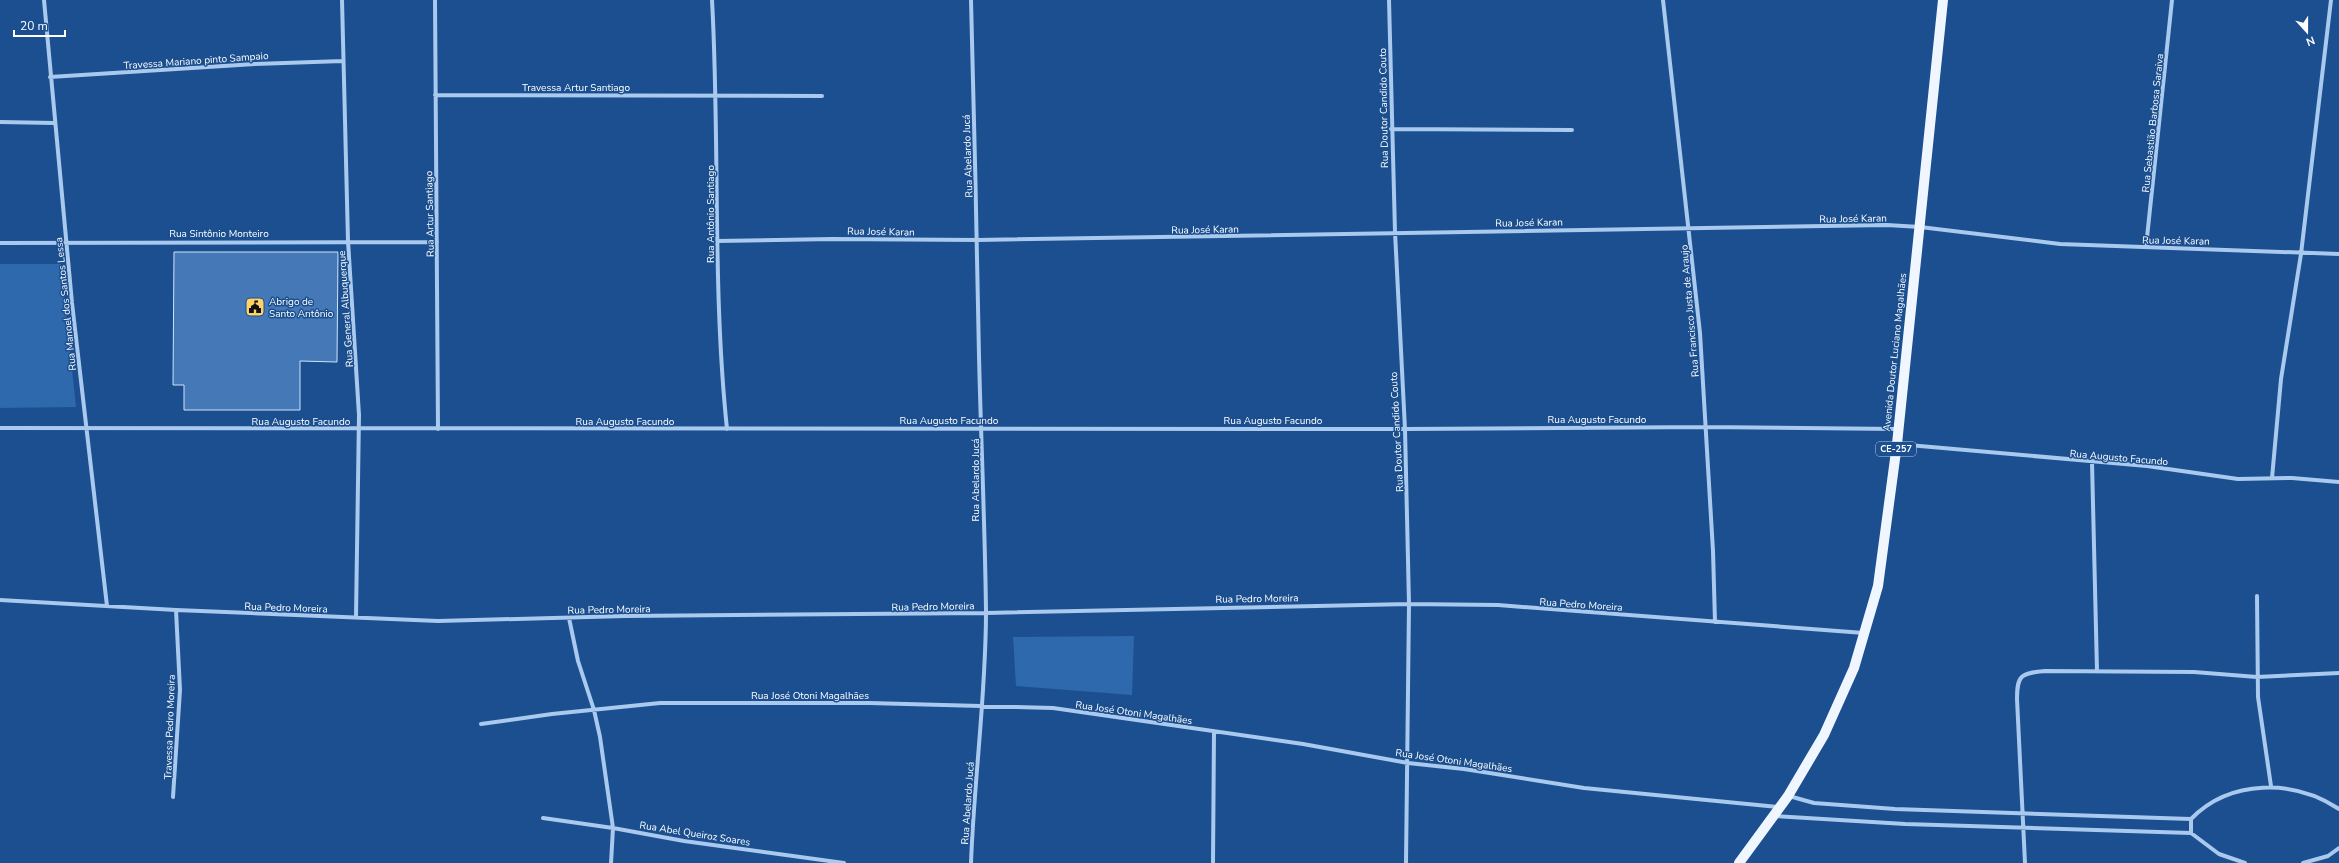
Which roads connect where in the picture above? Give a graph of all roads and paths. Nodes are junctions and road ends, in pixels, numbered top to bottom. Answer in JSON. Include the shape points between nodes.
{"nodes":[{"id":1,"x":44,"y":0,"type":"edge"},
{"id":2,"x":342,"y":0,"type":"edge"},
{"id":3,"x":435,"y":0,"type":"edge"},
{"id":4,"x":712,"y":0,"type":"edge"},
{"id":5,"x":971,"y":0,"type":"edge"},
{"id":6,"x":1389,"y":0,"type":"edge"},
{"id":7,"x":1663,"y":0,"type":"edge"},
{"id":8,"x":1943,"y":0,"type":"edge"},
{"id":9,"x":2172,"y":0,"type":"edge"},
{"id":10,"x":2331,"y":0,"type":"edge"},
{"id":11,"x":343,"y":61,"type":"junction"},
{"id":12,"x":50,"y":77,"type":"junction"},
{"id":13,"x":434,"y":95,"type":"junction"},
{"id":14,"x":717,"y":96,"type":"junction"},
{"id":15,"x":822,"y":96,"type":"dead end"},
{"id":16,"x":0,"y":122,"type":"edge"},
{"id":17,"x":54,"y":123,"type":"junction"},
{"id":18,"x":1392,"y":129,"type":"junction"},
{"id":19,"x":1572,"y":130,"type":"dead end"},
{"id":20,"x":1689,"y":227,"type":"junction"},
{"id":21,"x":1920,"y":227,"type":"junction"},
{"id":22,"x":1395,"y":232,"type":"junction"},
{"id":23,"x":978,"y":240,"type":"junction"},
{"id":24,"x":348,"y":241,"type":"junction"},
{"id":25,"x":717,"y":241,"type":"junction"},
{"id":26,"x":67,"y":242,"type":"junction"},
{"id":27,"x":437,"y":242,"type":"junction"},
{"id":28,"x":0,"y":243,"type":"edge"},
{"id":29,"x":2146,"y":247,"type":"junction"},
{"id":30,"x":2301,"y":254,"type":"junction"},
{"id":31,"x":2339,"y":254,"type":"edge"},
{"id":32,"x":1706,"y":427,"type":"junction"},
{"id":33,"x":0,"y":428,"type":"edge"},
{"id":34,"x":86,"y":428,"type":"junction"},
{"id":35,"x":438,"y":428,"type":"junction"},
{"id":36,"x":983,"y":428,"type":"junction"},
{"id":37,"x":359,"y":429,"type":"junction"},
{"id":38,"x":726,"y":429,"type":"junction"},
{"id":39,"x":1405,"y":429,"type":"junction"},
{"id":40,"x":1898,"y":429,"type":"junction"},
{"id":41,"x":1897,"y":444,"type":"junction"},
{"id":42,"x":2092,"y":462,"type":"junction"},
{"id":43,"x":2272,"y":478,"type":"junction"},
{"id":44,"x":2339,"y":482,"type":"edge"},
{"id":45,"x":2257,"y":596,"type":"dead end"},
{"id":46,"x":0,"y":600,"type":"edge"},
{"id":47,"x":1409,"y":604,"type":"junction"},
{"id":48,"x":108,"y":606,"type":"junction"},
{"id":49,"x":176,"y":610,"type":"junction"},
{"id":50,"x":986,"y":613,"type":"junction"},
{"id":51,"x":356,"y":618,"type":"junction"},
{"id":52,"x":569,"y":618,"type":"junction"},
{"id":53,"x":1715,"y":622,"type":"junction"},
{"id":54,"x":1866,"y":634,"type":"junction"},
{"id":55,"x":2097,"y":671,"type":"junction"},
{"id":56,"x":2339,"y":673,"type":"edge"},
{"id":57,"x":2257,"y":677,"type":"junction"},
{"id":58,"x":982,"y":706,"type":"junction"},
{"id":59,"x":594,"y":710,"type":"junction"},
{"id":60,"x":481,"y":724,"type":"dead end"},
{"id":61,"x":1214,"y":731,"type":"junction"},
{"id":62,"x":1408,"y":763,"type":"junction"},
{"id":63,"x":2271,"y":786,"type":"junction"},
{"id":64,"x":1788,"y":796,"type":"junction"},
{"id":65,"x":173,"y":797,"type":"dead end"},
{"id":66,"x":1781,"y":807,"type":"junction"},
{"id":67,"x":2339,"y":809,"type":"edge"},
{"id":68,"x":2021,"y":814,"type":"junction"},
{"id":69,"x":1774,"y":816,"type":"junction"},
{"id":70,"x":543,"y":818,"type":"dead end"},
{"id":71,"x":2191,"y":819,"type":"junction"},
{"id":72,"x":2022,"y":827,"type":"junction"},
{"id":73,"x":613,"y":828,"type":"junction"},
{"id":74,"x":2191,"y":833,"type":"junction"},
{"id":75,"x":2339,"y":848,"type":"edge"},
{"id":76,"x":611,"y":863,"type":"edge"},
{"id":77,"x":844,"y":863,"type":"edge"},
{"id":78,"x":971,"y":863,"type":"edge"},
{"id":79,"x":1213,"y":863,"type":"edge"},
{"id":80,"x":1406,"y":863,"type":"edge"},
{"id":81,"x":1739,"y":863,"type":"edge"},
{"id":82,"x":2024,"y":863,"type":"edge"},
{"id":83,"x":2245,"y":863,"type":"edge"},
{"id":84,"x":2303,"y":863,"type":"edge"}],
"edges":[{"from":1,"to":12,"type":"street","name":"Rua Manoel dos Santos Lessa"},
{"from":2,"to":11,"type":"street","name":"Rua General Albuquerque"},
{"from":3,"to":13,"type":"street","name":"Rua Artur Santiago"},
{"from":4,"to":14,"type":"street","name":"Rua Antônio Santiago"},
{"from":5,"to":23,"type":"street","name":"Rua Abelardo Jucá"},
{"from":6,"to":18,"type":"street","name":"Rua Doutor Candido Couto"},
{"from":7,"to":20,"type":"street","name":"Rua Francisco Justa de Araujo"},
{"from":8,"to":21,"type":"main road","name":"Avenida Doutor Luciano Magalhães","number":"CE-257"},
{"from":9,"to":29,"type":"street","name":"Rua Sebastião Barbosa Saraiva"},
{"from":10,"to":30,"type":"street"},
{"from":11,"to":12,"type":"street","name":"Travessa Mariano pinto Sampaio"},
{"from":11,"to":24,"type":"street","name":"Rua General Albuquerque"},
{"from":12,"to":17,"type":"street","name":"Rua Manoel dos Santos Lessa"},
{"from":13,"to":14,"type":"street","name":"Travessa Artur Santiago"},
{"from":13,"to":27,"type":"street","name":"Rua Artur Santiago"},
{"from":14,"to":15,"type":"street","name":"Travessa Artur Santiago"},
{"from":14,"to":25,"type":"street","name":"Rua Antônio Santiago"},
{"from":16,"to":17,"type":"street"},
{"from":17,"to":26,"type":"street","name":"Rua Manoel dos Santos Lessa"},
{"from":18,"to":19,"type":"street"},
{"from":18,"to":22,"type":"street","name":"Rua Doutor Candido Couto"},
{"from":20,"to":21,"type":"street","name":"Rua José Karan"},
{"from":20,"to":22,"type":"street","name":"Rua José Karan"},
{"from":20,"to":32,"type":"street","name":"Rua Francisco Justa de Araujo"},
{"from":21,"to":29,"type":"street","name":"Rua José Karan","via":[[2014,240]]},
{"from":21,"to":40,"type":"main road","name":"Avenida Doutor Luciano Magalhães","number":"CE-257"},
{"from":22,"to":23,"type":"street","name":"Rua José Karan"},
{"from":22,"to":39,"type":"street","name":"Rua Doutor Candido Couto"},
{"from":23,"to":25,"type":"street","name":"Rua José Karan"},
{"from":23,"to":36,"type":"street","name":"Rua Abelardo Jucá"},
{"from":24,"to":26,"type":"street","name":"Rua Sintônio Monteiro"},
{"from":24,"to":27,"type":"street","name":"Rua Sintônio Monteiro"},
{"from":24,"to":37,"type":"street","name":"Rua General Albuquerque"},
{"from":25,"to":38,"type":"street","name":"Rua Antônio Santiago"},
{"from":26,"to":28,"type":"street","name":"Rua Sintônio Monteiro"},
{"from":26,"to":34,"type":"street","name":"Rua Manoel dos Santos Lessa"},
{"from":27,"to":35,"type":"street","name":"Rua Artur Santiago"},
{"from":29,"to":30,"type":"street","name":"Rua José Karan","via":[[2257,250]]},
{"from":30,"to":31,"type":"street","name":"Rua José Karan"},
{"from":30,"to":43,"type":"street","via":[[2281,379]]},
{"from":32,"to":39,"type":"street","name":"Rua Augusto Facundo"},
{"from":32,"to":40,"type":"street","name":"Rua Augusto Facundo"},
{"from":32,"to":53,"type":"street","name":"Rua Francisco Justa de Araujo"},
{"from":33,"to":34,"type":"street","name":"Rua Augusto Facundo"},
{"from":34,"to":37,"type":"street","name":"Rua Augusto Facundo"},
{"from":34,"to":48,"type":"street","name":"Rua Manoel dos Santos Lessa"},
{"from":35,"to":37,"type":"street","name":"Rua Augusto Facundo"},
{"from":35,"to":38,"type":"street","name":"Rua Augusto Facundo"},
{"from":36,"to":38,"type":"street","name":"Rua Augusto Facundo"},
{"from":36,"to":39,"type":"street","name":"Rua Augusto Facundo"},
{"from":36,"to":50,"type":"street","name":"Rua Abelardo Jucá"},
{"from":37,"to":51,"type":"street","name":"Rua General Albuquerque"},
{"from":39,"to":47,"type":"street","name":"Rua Doutor Candido Couto"},
{"from":40,"to":41,"type":"main road","name":"Avenida Doutor Luciano Magalhães","number":"CE-257"},
{"from":41,"to":42,"type":"street","name":"Rua Augusto Facundo"},
{"from":41,"to":54,"type":"main road","name":"Avenida Doutor Luciano Magalhães","number":"CE-257","via":[[1878,586]]},
{"from":42,"to":43,"type":"street","name":"Rua Augusto Facundo","via":[[2147,466],[2238,479]]},
{"from":42,"to":55,"type":"street"},
{"from":43,"to":44,"type":"street","name":"Rua Augusto Facundo"},
{"from":45,"to":57,"type":"street"},
{"from":46,"to":48,"type":"street","name":"Rua Pedro Moreira"},
{"from":47,"to":50,"type":"street","name":"Rua Pedro Moreira"},
{"from":47,"to":53,"type":"street","name":"Rua Pedro Moreira","via":[[1498,605]]},
{"from":47,"to":62,"type":"street","name":"Rua Doutor Candido Couto"},
{"from":48,"to":49,"type":"street","name":"Rua Pedro Moreira"},
{"from":49,"to":51,"type":"street","name":"Rua Pedro Moreira"},
{"from":49,"to":65,"type":"street","name":"Travessa Pedro Moreira","via":[[180,690]]},
{"from":50,"to":52,"type":"street","name":"Rua Pedro Moreira"},
{"from":50,"to":58,"type":"street","name":"Rua Abelardo Jucá"},
{"from":51,"to":52,"type":"street","name":"Rua Pedro Moreira","via":[[438,621]]},
{"from":52,"to":59,"type":"street","via":[[584,682]]},
{"from":53,"to":54,"type":"street","name":"Rua Pedro Moreira"},
{"from":54,"to":64,"type":"main road","name":"Avenida Doutor Luciano Magalhães","number":"CE-257","via":[[1824,735]]},
{"from":55,"to":57,"type":"street","via":[[2194,672]]},
{"from":55,"to":68,"type":"street","via":[[2029,672],[2018,680]]},
{"from":56,"to":57,"type":"street"},
{"from":57,"to":63,"type":"street"},
{"from":58,"to":59,"type":"street","name":"Rua José Otoni Magalhães","via":[[725,702],[660,703]]},
{"from":58,"to":61,"type":"street","name":"Rua José Otoni Magalhães","via":[[1053,708]]},
{"from":58,"to":78,"type":"street","name":"Rua Abelardo Jucá","via":[[973,801]]},
{"from":59,"to":60,"type":"street","name":"Rua José Otoni Magalhães"},
{"from":59,"to":73,"type":"street","via":[[610,796]]},
{"from":61,"to":62,"type":"street","name":"Rua José Otoni Magalhães"},
{"from":61,"to":79,"type":"street"},
{"from":62,"to":66,"type":"street","name":"Rua José Otoni Magalhães","via":[[1591,789]]},
{"from":62,"to":80,"type":"street","name":"Rua Doutor Candido Couto"},
{"from":63,"to":67,"type":"street","via":[[2314,797]]},
{"from":63,"to":71,"type":"street","via":[[2252,788],[2217,798],[2200,809]]},
{"from":64,"to":66,"type":"main road","name":"Avenida Doutor Luciano Magalhães","number":"CE-257"},
{"from":64,"to":68,"type":"street","via":[[1814,803],[1845,806]]},
{"from":66,"to":69,"type":"main road","name":"Avenida Doutor Luciano Magalhães","number":"CE-257"},
{"from":68,"to":71,"type":"street"},
{"from":68,"to":72,"type":"street"},
{"from":69,"to":72,"type":"street","via":[[1897,824]]},
{"from":69,"to":81,"type":"main road","name":"Avenida Doutor Luciano Magalhães","number":"CE-257"},
{"from":70,"to":73,"type":"street","name":"Rua Abel Queiroz Soares"},
{"from":71,"to":74,"type":"street"},
{"from":72,"to":74,"type":"street"},
{"from":72,"to":82,"type":"street"},
{"from":73,"to":76,"type":"street"},
{"from":73,"to":77,"type":"street","name":"Rua Abel Queiroz Soares","via":[[684,841]]},
{"from":74,"to":83,"type":"street","via":[[2219,854]]},
{"from":75,"to":84,"type":"street","via":[[2328,856]]}]}
